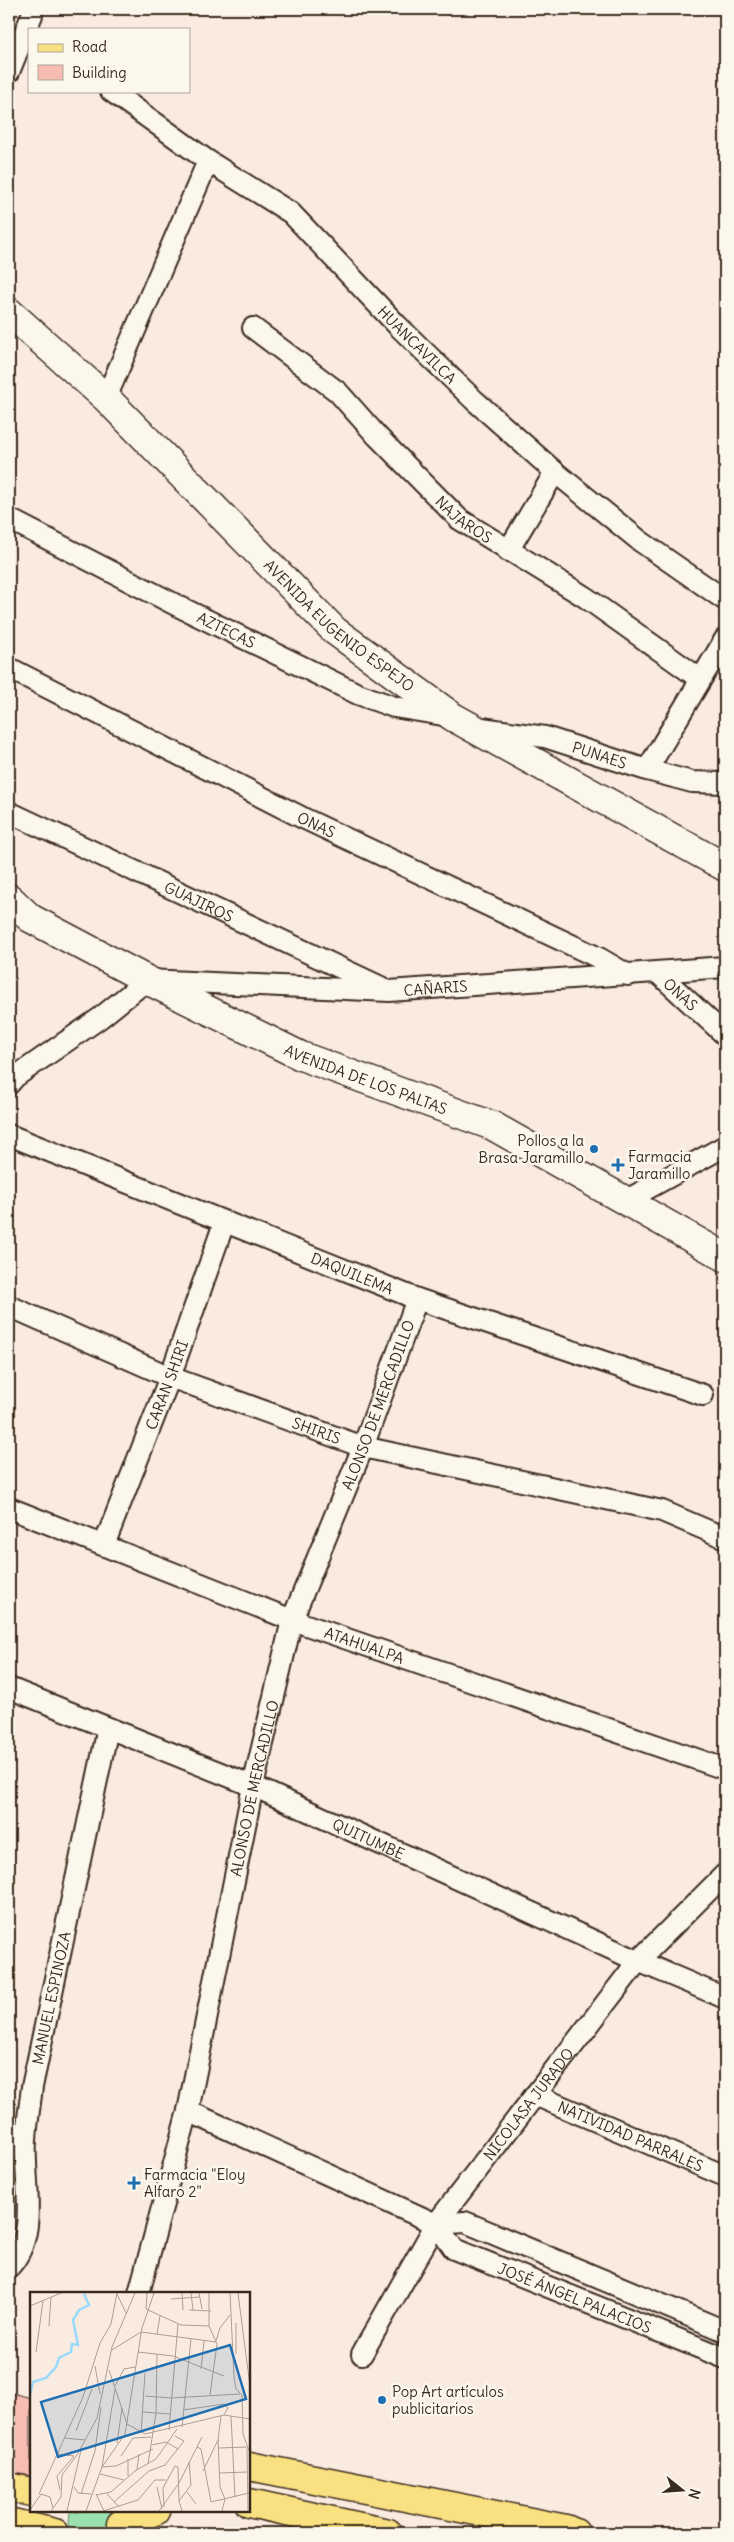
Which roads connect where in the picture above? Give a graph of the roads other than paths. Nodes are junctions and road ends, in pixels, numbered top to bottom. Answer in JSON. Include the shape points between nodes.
{"nodes":[{"id":1,"x":28,"y":30,"type":"edge"},
{"id":2,"x":9,"y":72,"type":"edge"},
{"id":3,"x":113,"y":92,"type":"edge"},
{"id":4,"x":208,"y":161,"type":"junction"},
{"id":5,"x":9,"y":312,"type":"edge"},
{"id":6,"x":9,"y":325,"type":"edge"},
{"id":7,"x":253,"y":328,"type":"dead end"},
{"id":8,"x":35,"y":335,"type":"junction"},
{"id":9,"x":106,"y":398,"type":"junction"},
{"id":10,"x":555,"y":472,"type":"junction"},
{"id":11,"x":9,"y":519,"type":"edge"},
{"id":12,"x":508,"y":551,"type":"junction"},
{"id":13,"x":725,"y":600,"type":"edge"},
{"id":14,"x":725,"y":639,"type":"edge"},
{"id":15,"x":9,"y":668,"type":"edge"},
{"id":16,"x":700,"y":679,"type":"junction"},
{"id":17,"x":463,"y":722,"type":"junction"},
{"id":18,"x":647,"y":770,"type":"junction"},
{"id":19,"x":725,"y":783,"type":"edge"},
{"id":20,"x":9,"y":812,"type":"edge"},
{"id":21,"x":725,"y":867,"type":"edge"},
{"id":22,"x":9,"y":898,"type":"edge"},
{"id":23,"x":725,"y":967,"type":"edge"},
{"id":24,"x":658,"y":973,"type":"junction"},
{"id":25,"x":628,"y":975,"type":"junction"},
{"id":26,"x":146,"y":980,"type":"junction"},
{"id":27,"x":389,"y":992,"type":"junction"},
{"id":28,"x":725,"y":1035,"type":"edge"},
{"id":29,"x":9,"y":1084,"type":"edge"},
{"id":30,"x":9,"y":1135,"type":"edge"},
{"id":31,"x":725,"y":1146,"type":"edge"},
{"id":32,"x":625,"y":1201,"type":"junction"},
{"id":33,"x":224,"y":1223,"type":"junction"},
{"id":34,"x":725,"y":1257,"type":"edge"},
{"id":35,"x":417,"y":1299,"type":"junction"},
{"id":36,"x":9,"y":1306,"type":"edge"},
{"id":37,"x":170,"y":1377,"type":"junction"},
{"id":38,"x":703,"y":1395,"type":"dead end"},
{"id":39,"x":363,"y":1447,"type":"junction"},
{"id":40,"x":9,"y":1508,"type":"edge"},
{"id":41,"x":725,"y":1538,"type":"edge"},
{"id":42,"x":104,"y":1545,"type":"junction"},
{"id":43,"x":292,"y":1620,"type":"junction"},
{"id":44,"x":9,"y":1688,"type":"edge"},
{"id":45,"x":108,"y":1728,"type":"junction"},
{"id":46,"x":725,"y":1769,"type":"edge"},
{"id":47,"x":253,"y":1786,"type":"junction"},
{"id":48,"x":725,"y":1874,"type":"edge"},
{"id":49,"x":638,"y":1961,"type":"junction"},
{"id":50,"x":725,"y":1998,"type":"edge"},
{"id":51,"x":535,"y":2095,"type":"junction"},
{"id":52,"x":188,"y":2111,"type":"junction"},
{"id":53,"x":725,"y":2176,"type":"edge"},
{"id":54,"x":436,"y":2224,"type":"junction"},
{"id":55,"x":9,"y":2267,"type":"edge"},
{"id":56,"x":138,"y":2292,"type":"edge"},
{"id":57,"x":725,"y":2331,"type":"edge"},
{"id":58,"x":362,"y":2354,"type":"dead end"},
{"id":59,"x":725,"y":2358,"type":"edge"},
{"id":60,"x":250,"y":2466,"type":"edge"},
{"id":61,"x":9,"y":2487,"type":"edge"},
{"id":62,"x":30,"y":2492,"type":"edge"},
{"id":63,"x":250,"y":2503,"type":"edge"},
{"id":64,"x":63,"y":2512,"type":"edge"},
{"id":65,"x":151,"y":2512,"type":"edge"},
{"id":66,"x":9,"y":2522,"type":"edge"},
{"id":67,"x":119,"y":2523,"type":"edge"},
{"id":68,"x":55,"y":2533,"type":"edge"},
{"id":69,"x":65,"y":2533,"type":"edge"},
{"id":70,"x":388,"y":2533,"type":"edge"},
{"id":71,"x":575,"y":2533,"type":"edge"}],
"edges":[{"from":1,"to":2,"type":"street"},
{"from":3,"to":4,"type":"street","name":"HUANCAVILCA"},
{"from":4,"to":9,"type":"street"},
{"from":4,"to":10,"type":"street","name":"HUANCAVILCA","via":[[291,213],[397,325]]},
{"from":5,"to":8,"type":"main road","name":"AVENIDA EUGENIO ESPEJO"},
{"from":6,"to":8,"type":"street"},
{"from":7,"to":12,"type":"street","name":"NAJAROS","via":[[338,392],[412,474],[458,519]]},
{"from":8,"to":9,"type":"main road","name":"AVENIDA EUGENIO ESPEJO"},
{"from":9,"to":17,"type":"main road","name":"AVENIDA EUGENIO ESPEJO","via":[[336,631]]},
{"from":10,"to":12,"type":"street"},
{"from":10,"to":13,"type":"street","name":"HUANCAVILCA","via":[[640,541]]},
{"from":11,"to":17,"type":"street","name":"AZTECAS","via":[[358,694],[394,707]]},
{"from":12,"to":16,"type":"street","name":"NAJAROS","via":[[585,597]]},
{"from":14,"to":16,"type":"street"},
{"from":15,"to":25,"type":"street","name":"ONAS","via":[[294,813],[599,958]]},
{"from":16,"to":18,"type":"street"},
{"from":17,"to":18,"type":"street","name":"PUNAES","via":[[545,737]]},
{"from":17,"to":21,"type":"main road","name":"AVENIDA EUGENIO ESPEJO"},
{"from":18,"to":19,"type":"street","name":"PUNAES","via":[[692,782]]},
{"from":20,"to":27,"type":"street","name":"GUAJIROS"},
{"from":22,"to":26,"type":"main road","name":"AVENIDA DE LOS PALTAS","via":[[30,918]]},
{"from":23,"to":24,"type":"street","name":"CAÑARIS"},
{"from":24,"to":25,"type":"street","name":"CAÑARIS"},
{"from":24,"to":28,"type":"street","name":"ONAS"},
{"from":25,"to":27,"type":"street","name":"CAÑARIS"},
{"from":26,"to":27,"type":"street","name":"CAÑARIS"},
{"from":26,"to":29,"type":"street"},
{"from":26,"to":32,"type":"main road","name":"AVENIDA DE LOS PALTAS","via":[[301,1056],[493,1126]]},
{"from":30,"to":33,"type":"street","name":"DAQUILEMA"},
{"from":31,"to":32,"type":"street"},
{"from":32,"to":34,"type":"main road","name":"AVENIDA DE LOS PALTAS"},
{"from":33,"to":35,"type":"street","name":"DAQUILEMA"},
{"from":33,"to":37,"type":"street","name":"CARAN SHIRI"},
{"from":35,"to":38,"type":"street","name":"DAQUILEMA"},
{"from":35,"to":39,"type":"street","name":"ALONSO DE MERCADILLO"},
{"from":36,"to":37,"type":"street","name":"SHIRIS"},
{"from":37,"to":39,"type":"street","name":"SHIRIS"},
{"from":37,"to":42,"type":"street","name":"CARAN SHIRI"},
{"from":39,"to":41,"type":"street","name":"SHIRIS","via":[[662,1511]]},
{"from":39,"to":43,"type":"street","name":"ALONSO DE MERCADILLO"},
{"from":40,"to":42,"type":"street","name":"ATAHUALPA"},
{"from":42,"to":43,"type":"street","name":"ATAHUALPA"},
{"from":43,"to":46,"type":"street","name":"ATAHUALPA"},
{"from":43,"to":47,"type":"street","name":"ALONSO DE MERCADILLO"},
{"from":44,"to":45,"type":"street","name":"QUITUMBE"},
{"from":45,"to":47,"type":"street","name":"QUITUMBE"},
{"from":45,"to":55,"type":"street","name":"MANUEL ESPINOZA","via":[[32,2087],[26,2142],[28,2225],[22,2246]]},
{"from":47,"to":49,"type":"street","name":"QUITUMBE"},
{"from":47,"to":52,"type":"street","name":"ALONSO DE MERCADILLO"},
{"from":48,"to":49,"type":"street","name":"NICOLASA JURADO"},
{"from":49,"to":50,"type":"street","name":"QUITUMBE"},
{"from":49,"to":51,"type":"street","name":"NICOLASA JURADO"},
{"from":51,"to":53,"type":"street","name":"NATIVIDAD PARRALES"},
{"from":51,"to":54,"type":"street","name":"NICOLASA JURADO"},
{"from":52,"to":54,"type":"street","name":"JOSÉ ÁNGEL PALACIOS"},
{"from":52,"to":56,"type":"street","name":"ALONSO DE MERCADILLO"},
{"from":54,"to":57,"type":"street","name":"JOSÉ ÁNGEL PALACIOS","via":[[465,2222]]},
{"from":54,"to":58,"type":"street","name":"NICOLASA JURADO"},
{"from":54,"to":59,"type":"street","name":"JOSÉ ÁNGEL PALACIOS","via":[[454,2249]]},
{"from":60,"to":71,"type":"main road"},
{"from":61,"to":62,"type":"main road"},
{"from":63,"to":70,"type":"main road"},
{"from":64,"to":69,"type":"main road"},
{"from":65,"to":67,"type":"main road"},
{"from":66,"to":68,"type":"main road"}]}
